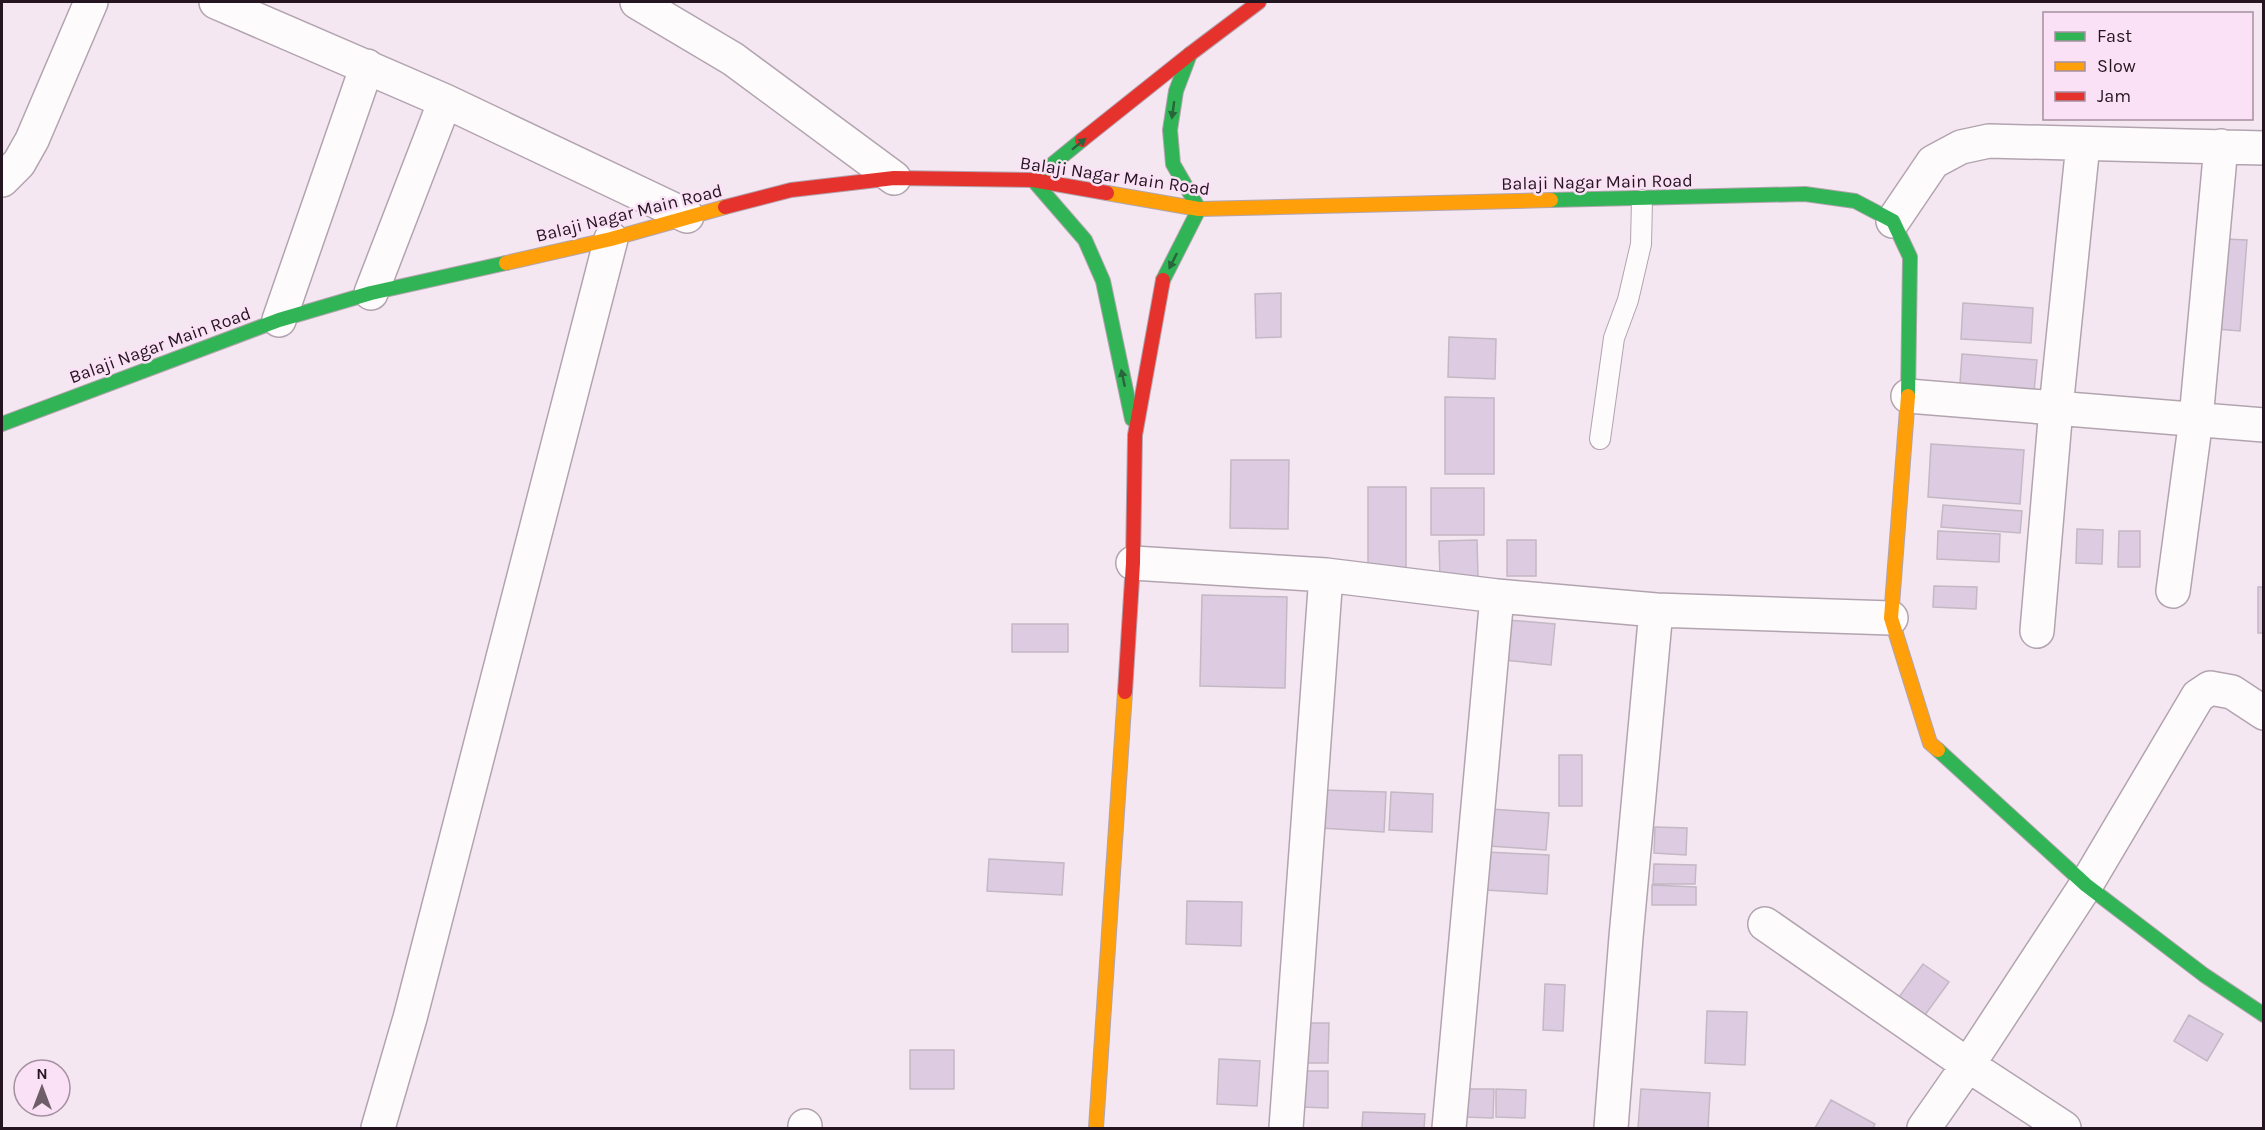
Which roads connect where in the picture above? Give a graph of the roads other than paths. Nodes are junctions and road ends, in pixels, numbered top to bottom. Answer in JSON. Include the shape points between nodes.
{"nodes":[{"id":1,"x":91,"y":2,"type":"edge"},
{"id":2,"x":216,"y":2,"type":"edge"},
{"id":3,"x":637,"y":2,"type":"edge"},
{"id":4,"x":1260,"y":2,"type":"edge"},
{"id":5,"x":1190,"y":54,"type":"junction"},
{"id":6,"x":367,"y":66,"type":"junction"},
{"id":7,"x":445,"y":101,"type":"junction"},
{"id":8,"x":2083,"y":144,"type":"junction"},
{"id":9,"x":2221,"y":146,"type":"junction"},
{"id":10,"x":2264,"y":148,"type":"edge"},
{"id":11,"x":894,"y":178,"type":"junction"},
{"id":12,"x":2,"y":180,"type":"edge"},
{"id":13,"x":1033,"y":180,"type":"junction"},
{"id":14,"x":1642,"y":200,"type":"junction"},
{"id":15,"x":1199,"y":209,"type":"junction"},
{"id":16,"x":687,"y":216,"type":"junction"},
{"id":17,"x":1893,"y":221,"type":"junction"},
{"id":18,"x":611,"y":239,"type":"junction"},
{"id":19,"x":371,"y":293,"type":"junction"},
{"id":20,"x":279,"y":320,"type":"junction"},
{"id":21,"x":1908,"y":396,"type":"junction"},
{"id":22,"x":2056,"y":408,"type":"junction"},
{"id":23,"x":2196,"y":419,"type":"junction"},
{"id":24,"x":2,"y":424,"type":"edge"},
{"id":25,"x":2264,"y":425,"type":"edge"},
{"id":26,"x":1135,"y":435,"type":"junction"},
{"id":27,"x":1600,"y":439,"type":"dead end"},
{"id":28,"x":1133,"y":563,"type":"junction"},
{"id":29,"x":1326,"y":575,"type":"junction"},
{"id":30,"x":2173,"y":591,"type":"dead end"},
{"id":31,"x":1497,"y":596,"type":"junction"},
{"id":32,"x":1656,"y":610,"type":"junction"},
{"id":33,"x":1891,"y":618,"type":"junction"},
{"id":34,"x":2037,"y":631,"type":"dead end"},
{"id":35,"x":2264,"y":713,"type":"edge"},
{"id":36,"x":2086,"y":885,"type":"junction"},
{"id":37,"x":1765,"y":924,"type":"dead end"},
{"id":38,"x":2264,"y":1015,"type":"edge"},
{"id":39,"x":1968,"y":1065,"type":"junction"},
{"id":40,"x":378,"y":1128,"type":"edge"},
{"id":41,"x":1096,"y":1128,"type":"edge"},
{"id":42,"x":1286,"y":1128,"type":"edge"},
{"id":43,"x":1449,"y":1128,"type":"edge"},
{"id":44,"x":1611,"y":1128,"type":"edge"},
{"id":45,"x":1924,"y":1128,"type":"edge"},
{"id":46,"x":2064,"y":1128,"type":"edge"}],
"edges":[{"from":1,"to":12,"type":"street","via":[[32,140],[19,163]]},
{"from":2,"to":6,"type":"street"},
{"from":3,"to":11,"type":"street","via":[[733,59]]},
{"from":4,"to":5,"type":"street"},
{"from":13,"to":5,"type":"street","one_way":true},
{"from":5,"to":15,"type":"street","one_way":true,"via":[[1176,91],[1170,130],[1173,164]]},
{"from":6,"to":7,"type":"street"},
{"from":6,"to":20,"type":"street"},
{"from":7,"to":16,"type":"street"},
{"from":7,"to":19,"type":"street"},
{"from":8,"to":9,"type":"street"},
{"from":8,"to":17,"type":"street","via":[[1989,141],[1961,147],[1933,162]]},
{"from":8,"to":22,"type":"street"},
{"from":9,"to":10,"type":"street"},
{"from":9,"to":23,"type":"street"},
{"from":11,"to":13,"type":"street","name":"Balaji Nagar Main Road"},
{"from":11,"to":16,"type":"street","name":"Balaji Nagar Main Road","via":[[791,190]]},
{"from":13,"to":15,"type":"street","name":"Balaji Nagar Main Road"},
{"from":26,"to":13,"type":"street","one_way":true,"via":[[1103,280],[1085,240]]},
{"from":14,"to":15,"type":"street","name":"Balaji Nagar Main Road"},
{"from":14,"to":17,"type":"street","name":"Balaji Nagar Main Road","via":[[1805,194],[1855,201]]},
{"from":14,"to":27,"type":"lane","via":[[1641,244],[1614,338]]},
{"from":15,"to":26,"type":"street","one_way":true,"via":[[1161,284]]},
{"from":16,"to":18,"type":"street","name":"Balaji Nagar Main Road"},
{"from":17,"to":21,"type":"street","via":[[1910,257]]},
{"from":18,"to":19,"type":"street","name":"Balaji Nagar Main Road"},
{"from":18,"to":40,"type":"street","via":[[410,1018]]},
{"from":19,"to":20,"type":"street","name":"Balaji Nagar Main Road"},
{"from":20,"to":24,"type":"street","name":"Balaji Nagar Main Road"},
{"from":21,"to":22,"type":"street"},
{"from":21,"to":33,"type":"street"},
{"from":22,"to":23,"type":"street"},
{"from":22,"to":34,"type":"street"},
{"from":23,"to":25,"type":"street"},
{"from":23,"to":30,"type":"street"},
{"from":26,"to":28,"type":"street"},
{"from":28,"to":29,"type":"street"},
{"from":28,"to":41,"type":"street"},
{"from":29,"to":31,"type":"street"},
{"from":29,"to":42,"type":"street"},
{"from":31,"to":32,"type":"street"},
{"from":31,"to":43,"type":"street"},
{"from":32,"to":33,"type":"street"},
{"from":32,"to":44,"type":"street"},
{"from":33,"to":36,"type":"street","via":[[1930,743]]},
{"from":35,"to":36,"type":"street","via":[[2232,692],[2210,687],[2198,696]]},
{"from":36,"to":38,"type":"street","via":[[2204,975]]},
{"from":36,"to":39,"type":"street"},
{"from":37,"to":39,"type":"street"},
{"from":39,"to":45,"type":"street"},
{"from":39,"to":46,"type":"street"}]}
